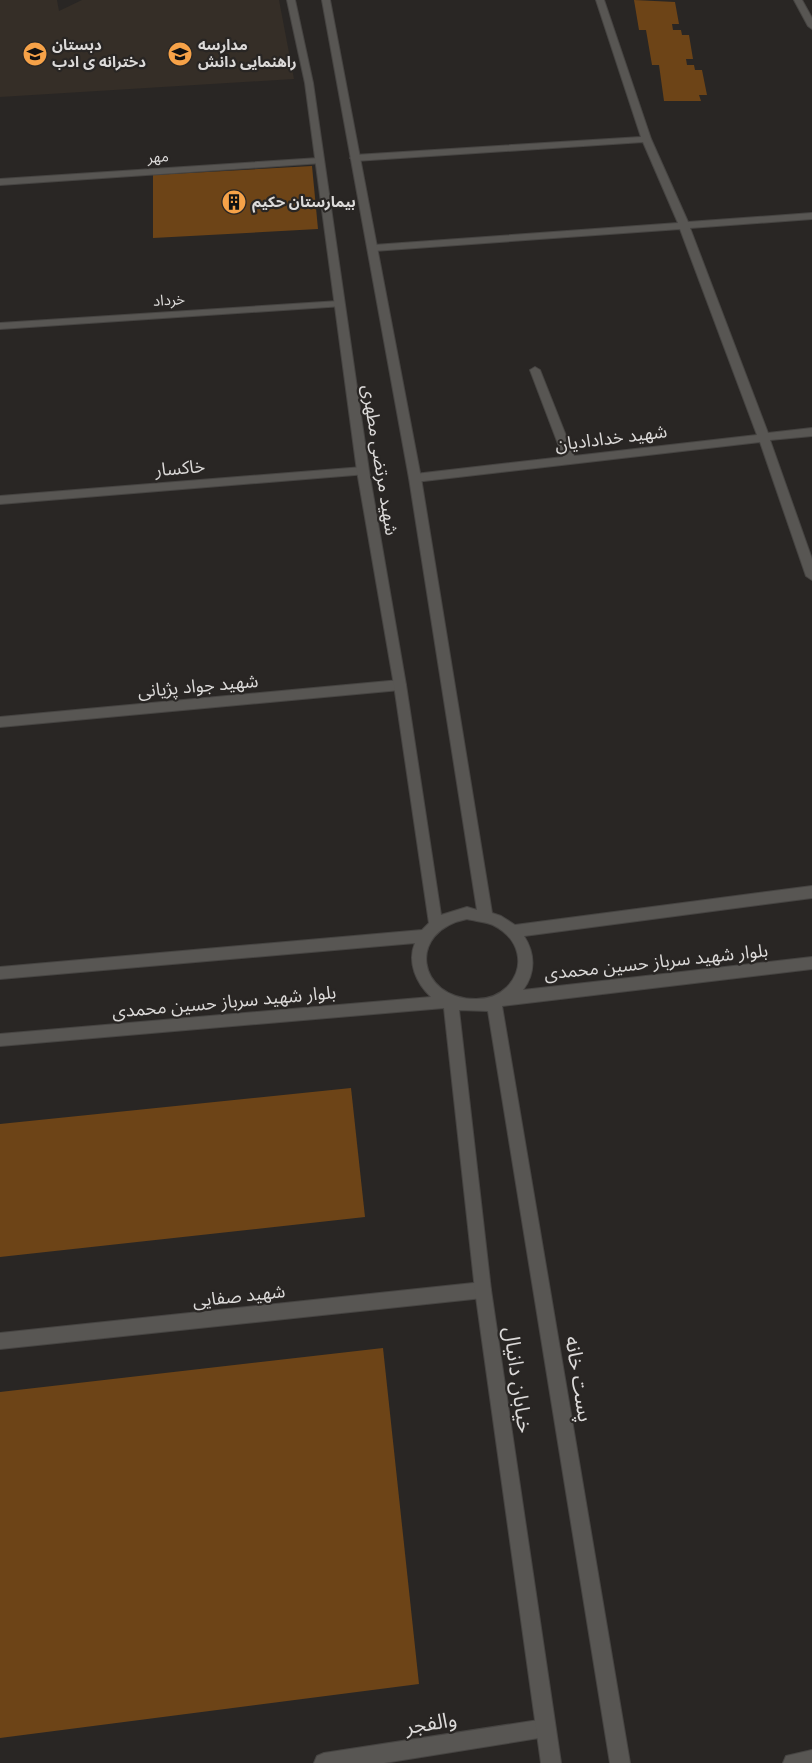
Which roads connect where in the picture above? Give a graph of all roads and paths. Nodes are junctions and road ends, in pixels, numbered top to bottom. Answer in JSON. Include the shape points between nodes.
{"nodes":[{"id":1,"x":291,"y":0,"type":"edge"},
{"id":2,"x":326,"y":0,"type":"edge"},
{"id":3,"x":600,"y":0,"type":"edge"},
{"id":4,"x":798,"y":0,"type":"edge"},
{"id":5,"x":812,"y":26,"type":"edge"},
{"id":6,"x":646,"y":139,"type":"junction"},
{"id":7,"x":355,"y":158,"type":"junction"},
{"id":8,"x":319,"y":161,"type":"junction"},
{"id":9,"x":0,"y":182,"type":"edge"},
{"id":10,"x":812,"y":216,"type":"edge"},
{"id":11,"x":684,"y":225,"type":"junction"},
{"id":12,"x":374,"y":248,"type":"junction"},
{"id":13,"x":339,"y":304,"type":"junction"},
{"id":14,"x":0,"y":326,"type":"edge"},
{"id":15,"x":535,"y":370,"type":"dead end"},
{"id":16,"x":812,"y":432,"type":"edge"},
{"id":17,"x":764,"y":438,"type":"junction"},
{"id":18,"x":570,"y":460,"type":"junction"},
{"id":19,"x":363,"y":470,"type":"junction"},
{"id":20,"x":415,"y":478,"type":"junction"},
{"id":21,"x":0,"y":500,"type":"edge"},
{"id":22,"x":812,"y":576,"type":"edge"},
{"id":23,"x":400,"y":685,"type":"junction"},
{"id":24,"x":0,"y":722,"type":"edge"},
{"id":25,"x":812,"y":892,"type":"edge"},
{"id":26,"x":485,"y":914,"type":"junction"},
{"id":27,"x":436,"y":925,"type":"junction"},
{"id":28,"x":515,"y":930,"type":"junction"},
{"id":29,"x":425,"y":936,"type":"junction"},
{"id":30,"x":812,"y":964,"type":"edge"},
{"id":31,"x":0,"y":973,"type":"edge"},
{"id":32,"x":499,"y":1000,"type":"junction"},
{"id":33,"x":451,"y":1001,"type":"junction"},
{"id":34,"x":0,"y":1040,"type":"edge"},
{"id":35,"x":483,"y":1290,"type":"junction"},
{"id":36,"x":0,"y":1341,"type":"edge"},
{"id":37,"x":545,"y":1728,"type":"junction"},
{"id":38,"x":812,"y":1760,"type":"edge"},
{"id":39,"x":324,"y":1763,"type":"edge"},
{"id":40,"x":550,"y":1763,"type":"edge"},
{"id":41,"x":620,"y":1763,"type":"edge"},
{"id":42,"x":793,"y":1763,"type":"edge"}],
"edges":[{"from":1,"to":8,"type":"street","name":"شهید مرتضی مطهری","via":[[310,83]]},
{"from":2,"to":7,"type":"street","name":"شهید مرتضی مطهری"},
{"from":3,"to":6,"type":"street"},
{"from":4,"to":5,"type":"street"},
{"from":6,"to":7,"type":"street"},
{"from":6,"to":11,"type":"street"},
{"from":7,"to":12,"type":"street","name":"شهید مرتضی مطهری"},
{"from":8,"to":9,"type":"street","name":"مهر"},
{"from":8,"to":13,"type":"street","name":"شهید مرتضی مطهری"},
{"from":10,"to":11,"type":"street"},
{"from":11,"to":12,"type":"street"},
{"from":11,"to":17,"type":"street"},
{"from":12,"to":20,"type":"street","name":"شهید مرتضی مطهری"},
{"from":13,"to":14,"type":"street","name":"خرداد"},
{"from":13,"to":19,"type":"street","name":"شهید مرتضی مطهری"},
{"from":15,"to":18,"type":"street"},
{"from":16,"to":17,"type":"street","name":"شهید خدادادیان"},
{"from":17,"to":18,"type":"street","name":"شهید خدادادیان"},
{"from":17,"to":22,"type":"street"},
{"from":18,"to":20,"type":"street","name":"شهید خدادادیان"},
{"from":19,"to":21,"type":"street","name":"خاکسار"},
{"from":19,"to":23,"type":"street","name":"شهید مرتضی مطهری"},
{"from":20,"to":26,"type":"street","name":"شهید مرتضی مطهری"},
{"from":23,"to":24,"type":"street","name":"شهید جواد پژیانی"},
{"from":23,"to":27,"type":"street","name":"شهید مرتضی مطهری"},
{"from":25,"to":28,"type":"street"},
{"from":26,"to":27,"type":"street","via":[[467,913]]},
{"from":26,"to":28,"type":"street"},
{"from":27,"to":29,"type":"street"},
{"from":28,"to":32,"type":"street","via":[[524,944],[527,958],[525,974],[517,987]]},
{"from":29,"to":31,"type":"street"},
{"from":29,"to":33,"type":"street","via":[[418,951],[418,966],[424,980],[436,993]]},
{"from":30,"to":32,"type":"street","name":"بلوار شهید سرباز حسین محمدی"},
{"from":32,"to":33,"type":"street","via":[[471,1006]]},
{"from":32,"to":41,"type":"street","name":"پست خانه"},
{"from":33,"to":34,"type":"street","name":"بلوار شهید سرباز حسین محمدی"},
{"from":33,"to":35,"type":"street","name":"خیابان دانیال"},
{"from":35,"to":36,"type":"street","name":"شهید صفایی"},
{"from":35,"to":37,"type":"street","name":"خیابان دانیال"},
{"from":37,"to":39,"type":"street","name":"والفجر"},
{"from":37,"to":40,"type":"street","name":"خیابان دانیال"},
{"from":38,"to":42,"type":"street"}]}
